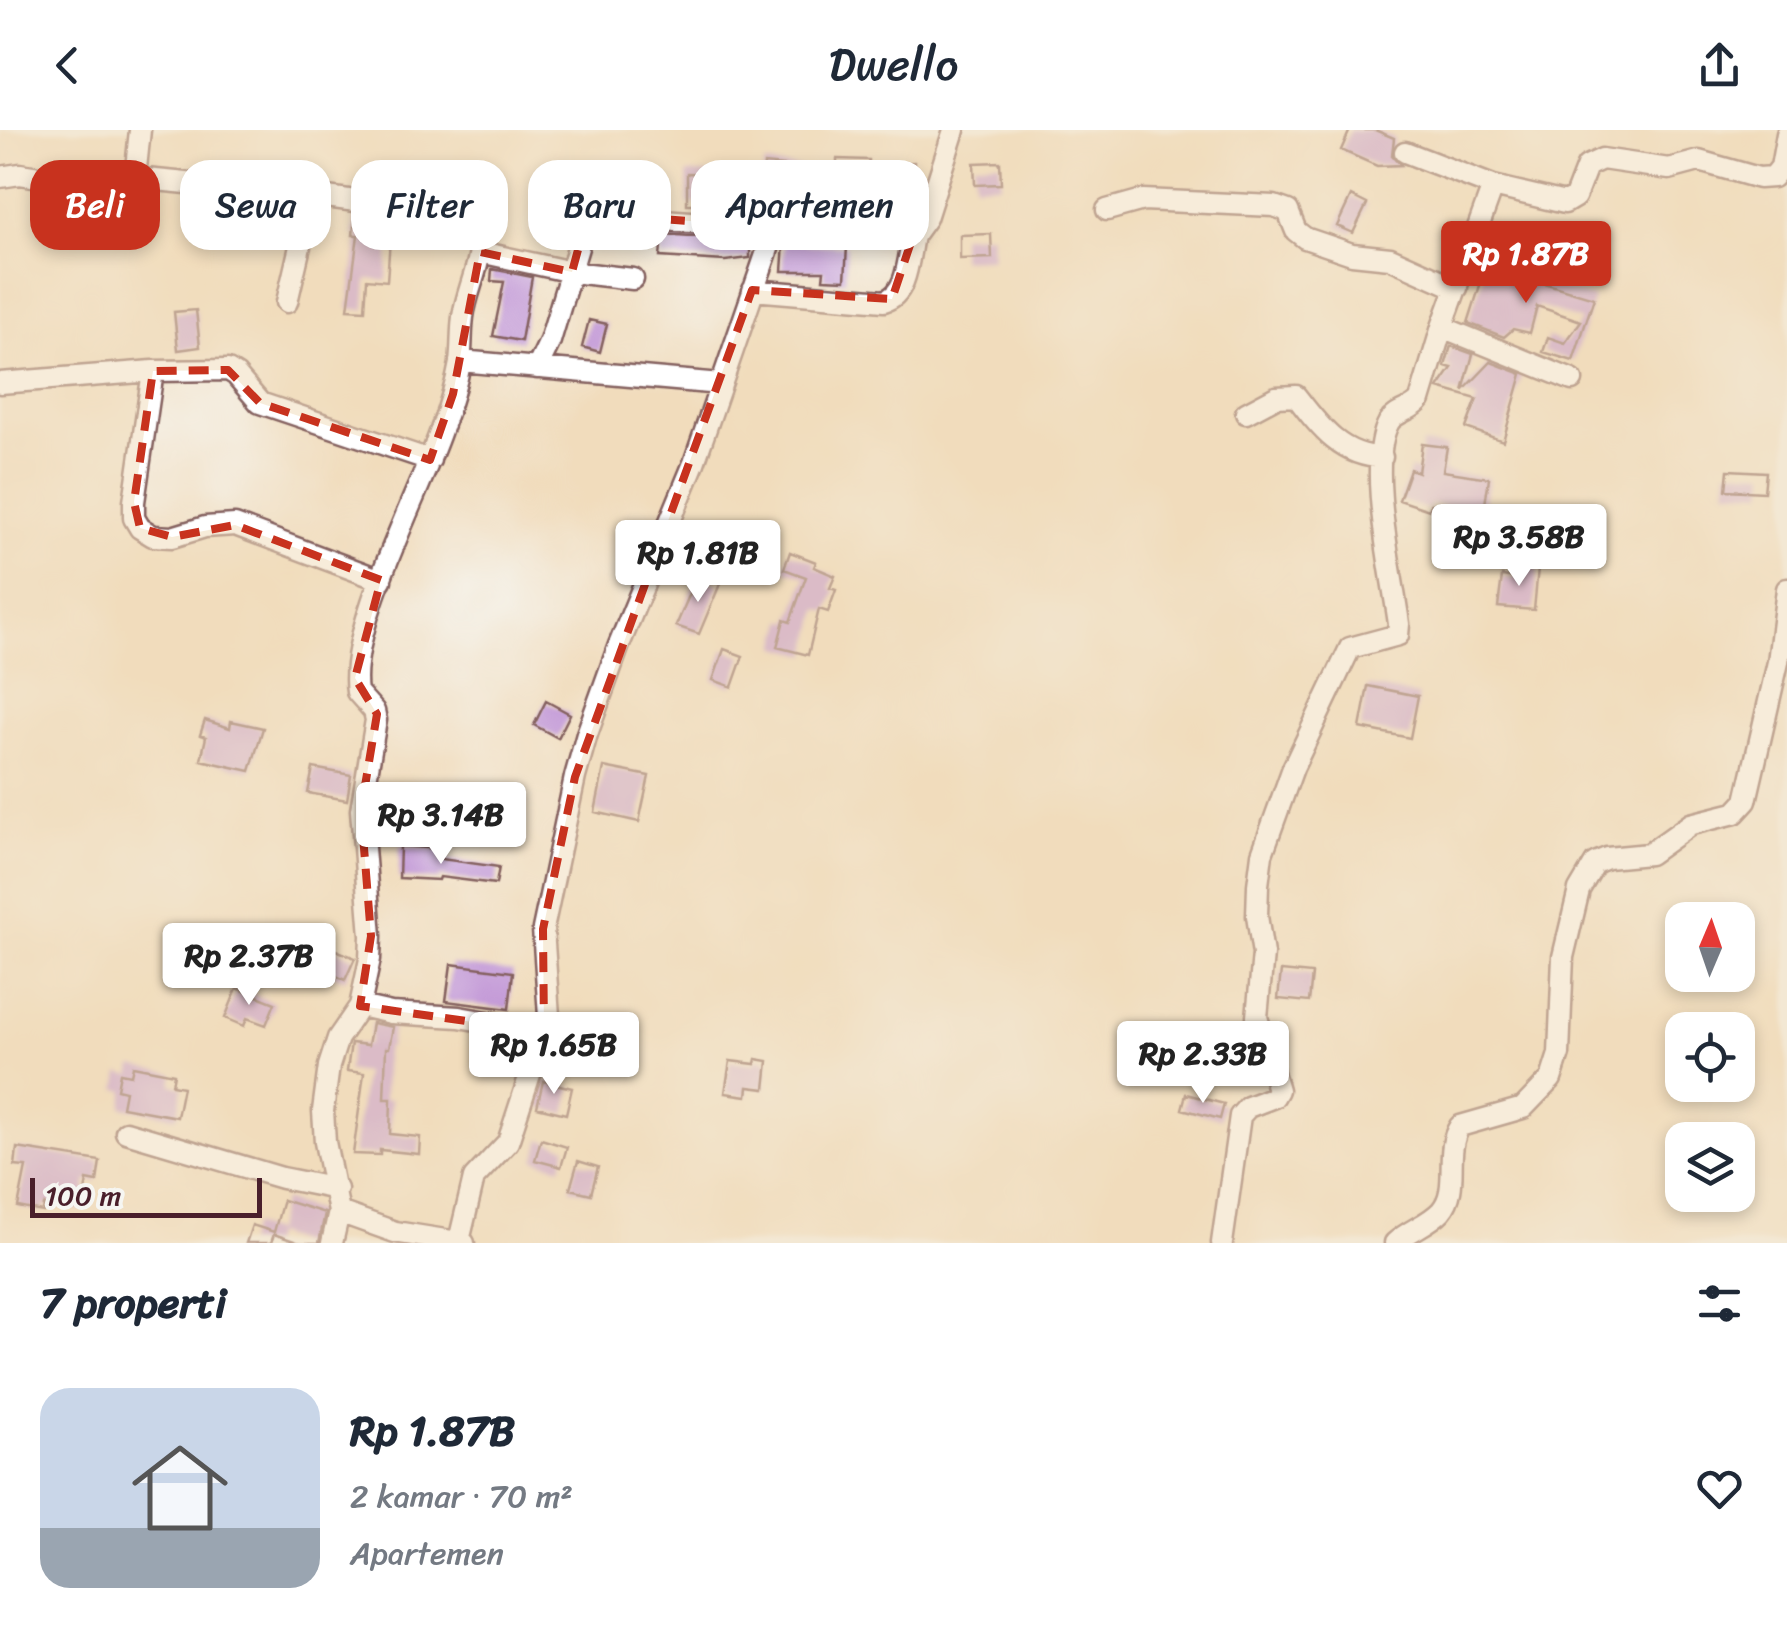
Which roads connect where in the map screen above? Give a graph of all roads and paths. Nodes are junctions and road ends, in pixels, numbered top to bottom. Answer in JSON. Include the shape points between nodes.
{"nodes":[{"id":1,"x":140,"y":130,"type":"edge"},
{"id":2,"x":954,"y":130,"type":"edge"},
{"id":3,"x":1787,"y":134,"type":"edge"},
{"id":4,"x":1406,"y":152,"type":"dead end"},
{"id":5,"x":137,"y":160,"type":"edge"},
{"id":6,"x":30,"y":176,"type":"edge"},
{"id":7,"x":0,"y":177,"type":"edge"},
{"id":8,"x":1493,"y":186,"type":"junction"},
{"id":9,"x":331,"y":198,"type":"edge"},
{"id":10,"x":929,"y":209,"type":"edge"},
{"id":11,"x":1107,"y":210,"type":"dead end"},
{"id":12,"x":691,"y":222,"type":"edge"},
{"id":13,"x":299,"y":250,"type":"edge"},
{"id":14,"x":767,"y":250,"type":"edge"},
{"id":15,"x":910,"y":250,"type":"edge"},
{"id":16,"x":480,"y":252,"type":"junction"},
{"id":17,"x":572,"y":272,"type":"junction"},
{"id":18,"x":633,"y":279,"type":"dead end"},
{"id":19,"x":1457,"y":288,"type":"junction"},
{"id":20,"x":752,"y":290,"type":"junction"},
{"id":21,"x":287,"y":302,"type":"dead end"},
{"id":22,"x":1442,"y":327,"type":"junction"},
{"id":23,"x":460,"y":361,"type":"junction"},
{"id":24,"x":537,"y":368,"type":"junction"},
{"id":25,"x":153,"y":371,"type":"junction"},
{"id":26,"x":1572,"y":380,"type":"dead end"},
{"id":27,"x":0,"y":383,"type":"edge"},
{"id":28,"x":721,"y":384,"type":"junction"},
{"id":29,"x":1246,"y":414,"type":"dead end"},
{"id":30,"x":1382,"y":457,"type":"junction"},
{"id":31,"x":430,"y":460,"type":"junction"},
{"id":32,"x":381,"y":580,"type":"junction"},
{"id":33,"x":1787,"y":589,"type":"edge"},
{"id":34,"x":360,"y":1006,"type":"junction"},
{"id":35,"x":544,"y":1032,"type":"junction"},
{"id":36,"x":126,"y":1132,"type":"dead end"},
{"id":37,"x":337,"y":1189,"type":"junction"},
{"id":38,"x":339,"y":1212,"type":"junction"},
{"id":39,"x":462,"y":1242,"type":"edge"},
{"id":40,"x":332,"y":1243,"type":"edge"},
{"id":41,"x":1222,"y":1243,"type":"edge"},
{"id":42,"x":1395,"y":1243,"type":"edge"}],
"edges":[{"from":1,"to":5,"type":"street"},
{"from":2,"to":10,"type":"street"},
{"from":3,"to":8,"type":"street","via":[[1781,167],[1772,177],[1699,161],[1669,169],[1602,159],[1587,166],[1575,198],[1565,203]]},
{"from":4,"to":8,"type":"street"},
{"from":6,"to":7,"type":"street"},
{"from":8,"to":19,"type":"street"},
{"from":9,"to":16,"type":"street","via":[[465,216],[480,227]]},
{"from":11,"to":19,"type":"street","via":[[1143,200],[1274,206],[1288,211],[1306,238],[1390,258]]},
{"from":12,"to":17,"type":"street","via":[[593,215]]},
{"from":13,"to":21,"type":"street"},
{"from":14,"to":20,"type":"street"},
{"from":15,"to":20,"type":"street","via":[[902,288],[892,298]]},
{"from":16,"to":17,"type":"street"},
{"from":16,"to":23,"type":"street","via":[[463,316]]},
{"from":17,"to":18,"type":"street"},
{"from":17,"to":24,"type":"street"},
{"from":19,"to":22,"type":"street"},
{"from":20,"to":28,"type":"street"},
{"from":22,"to":26,"type":"street"},
{"from":22,"to":30,"type":"street","via":[[1420,400],[1390,421]]},
{"from":23,"to":24,"type":"street"},
{"from":23,"to":31,"type":"street"},
{"from":24,"to":28,"type":"street"},
{"from":25,"to":27,"type":"street"},
{"from":25,"to":31,"type":"street","via":[[228,370],[260,403]]},
{"from":25,"to":32,"type":"street","via":[[134,502],[140,528],[172,537],[235,525]]},
{"from":28,"to":35,"type":"street","via":[[619,644],[575,777],[542,929],[549,998]]},
{"from":29,"to":30,"type":"street","via":[[1296,396],[1346,450]]},
{"from":30,"to":41,"type":"street","via":[[1399,630],[1393,638],[1350,648],[1270,824],[1258,885],[1258,1017],[1278,1090],[1240,1116]]},
{"from":31,"to":32,"type":"street"},
{"from":32,"to":34,"type":"street","via":[[354,678],[376,720],[362,792],[371,936]]},
{"from":33,"to":42,"type":"street","via":[[1778,662],[1746,801],[1734,813],[1692,824],[1649,854],[1608,858],[1586,874],[1563,957],[1559,1054],[1551,1079],[1523,1108],[1460,1126],[1444,1209]]},
{"from":34,"to":35,"type":"street"},
{"from":34,"to":37,"type":"street","via":[[338,1038],[323,1111]]},
{"from":35,"to":39,"type":"street","via":[[508,1142],[474,1178]]},
{"from":36,"to":37,"type":"street"},
{"from":37,"to":38,"type":"street"},
{"from":38,"to":39,"type":"street","via":[[395,1232]]},
{"from":38,"to":40,"type":"street"}]}
